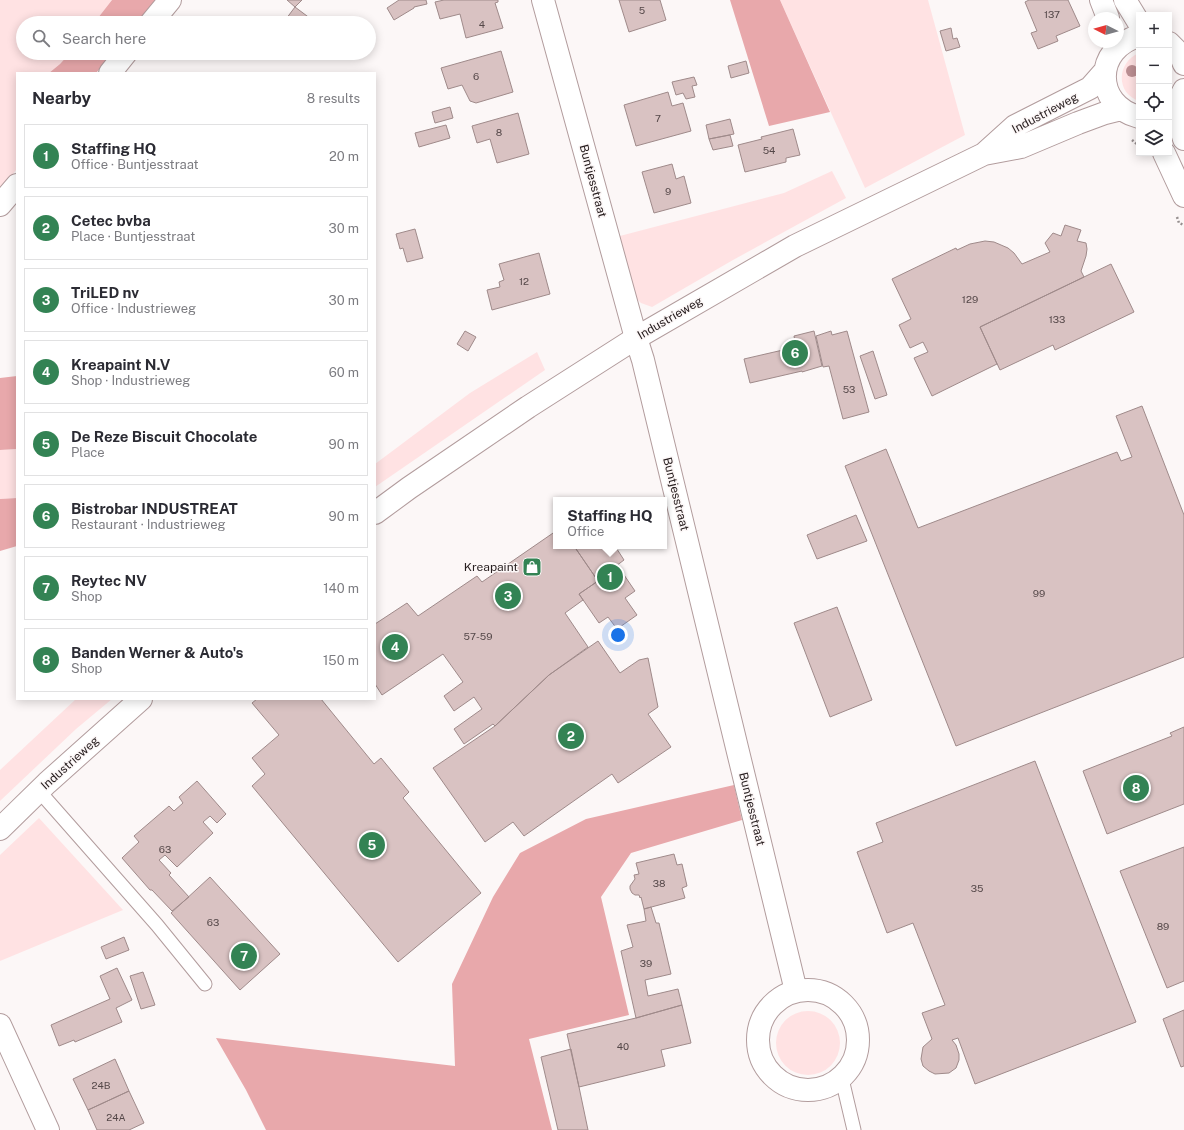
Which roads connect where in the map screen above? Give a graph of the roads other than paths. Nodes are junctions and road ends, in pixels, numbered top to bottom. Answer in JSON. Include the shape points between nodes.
{"nodes":[{"id":1,"x":170,"y":0,"type":"edge"},
{"id":2,"x":543,"y":0,"type":"edge"},
{"id":3,"x":1101,"y":0,"type":"edge"},
{"id":4,"x":1125,"y":0,"type":"edge"},
{"id":5,"x":1106,"y":12,"type":"edge"},
{"id":6,"x":157,"y":16,"type":"edge"},
{"id":7,"x":1136,"y":19,"type":"edge"},
{"id":8,"x":1136,"y":37,"type":"edge"},
{"id":9,"x":1175,"y":43,"type":"edge"},
{"id":10,"x":1110,"y":55,"type":"edge"},
{"id":11,"x":120,"y":60,"type":"edge"},
{"id":12,"x":1184,"y":64,"type":"edge"},
{"id":13,"x":111,"y":72,"type":"edge"},
{"id":14,"x":1177,"y":100,"type":"edge"},
{"id":15,"x":1130,"y":113,"type":"edge"},
{"id":16,"x":1184,"y":139,"type":"edge"},
{"id":17,"x":984,"y":154,"type":"junction"},
{"id":18,"x":1165,"y":156,"type":"edge"},
{"id":19,"x":16,"y":186,"type":"edge"},
{"id":20,"x":1184,"y":196,"type":"edge"},
{"id":21,"x":0,"y":205,"type":"edge"},
{"id":22,"x":636,"y":338,"type":"junction"},
{"id":23,"x":376,"y":512,"type":"edge"},
{"id":24,"x":140,"y":700,"type":"edge"},
{"id":25,"x":39,"y":791,"type":"junction"},
{"id":26,"x":0,"y":829,"type":"edge"},
{"id":27,"x":205,"y":984,"type":"dead end"},
{"id":28,"x":796,"y":991,"type":"junction"},
{"id":29,"x":0,"y":1025,"type":"edge"},
{"id":30,"x":842,"y":1079,"type":"junction"},
{"id":31,"x":48,"y":1130,"type":"edge"},
{"id":32,"x":854,"y":1130,"type":"edge"}],
"edges":[{"from":1,"to":6,"type":"street"},
{"from":2,"to":22,"type":"street","name":"Buntjesstraat"},
{"from":3,"to":5,"type":"street"},
{"from":4,"to":7,"type":"street"},
{"from":8,"to":10,"type":"street","name":"Industrieweg","via":[[1119,46]]},
{"from":9,"to":12,"type":"street"},
{"from":10,"to":15,"type":"street","name":"Industrieweg","via":[[1105,81],[1108,92],[1113,101]]},
{"from":10,"to":17,"type":"street","name":"Industrieweg","via":[[1090,88],[1015,126]]},
{"from":11,"to":13,"type":"street"},
{"from":14,"to":16,"type":"street","via":[[1179,123]]},
{"from":15,"to":17,"type":"street","name":"Industrieweg","via":[[1105,113],[1021,147]]},
{"from":17,"to":22,"type":"street","name":"Industrieweg","via":[[795,246]]},
{"from":18,"to":20,"type":"street"},
{"from":19,"to":21,"type":"street"},
{"from":22,"to":23,"type":"street","name":"Industrieweg","via":[[528,407]]},
{"from":22,"to":28,"type":"street","name":"Buntjesstraat"},
{"from":24,"to":25,"type":"street","name":"Industrieweg"},
{"from":25,"to":26,"type":"street","name":"Industrieweg"},
{"from":25,"to":27,"type":"lane"},
{"from":28,"to":30,"type":"street","via":[[813,990],[830,994],[843,1004],[853,1017],[858,1033],[858,1050],[852,1066]]},
{"from":28,"to":30,"type":"street","via":[[773,1005],[761,1023],[758,1040],[760,1056],[765,1066],[780,1082],[795,1089],[811,1091],[827,1087]]},
{"from":29,"to":31,"type":"street"},
{"from":30,"to":32,"type":"lane"}]}
